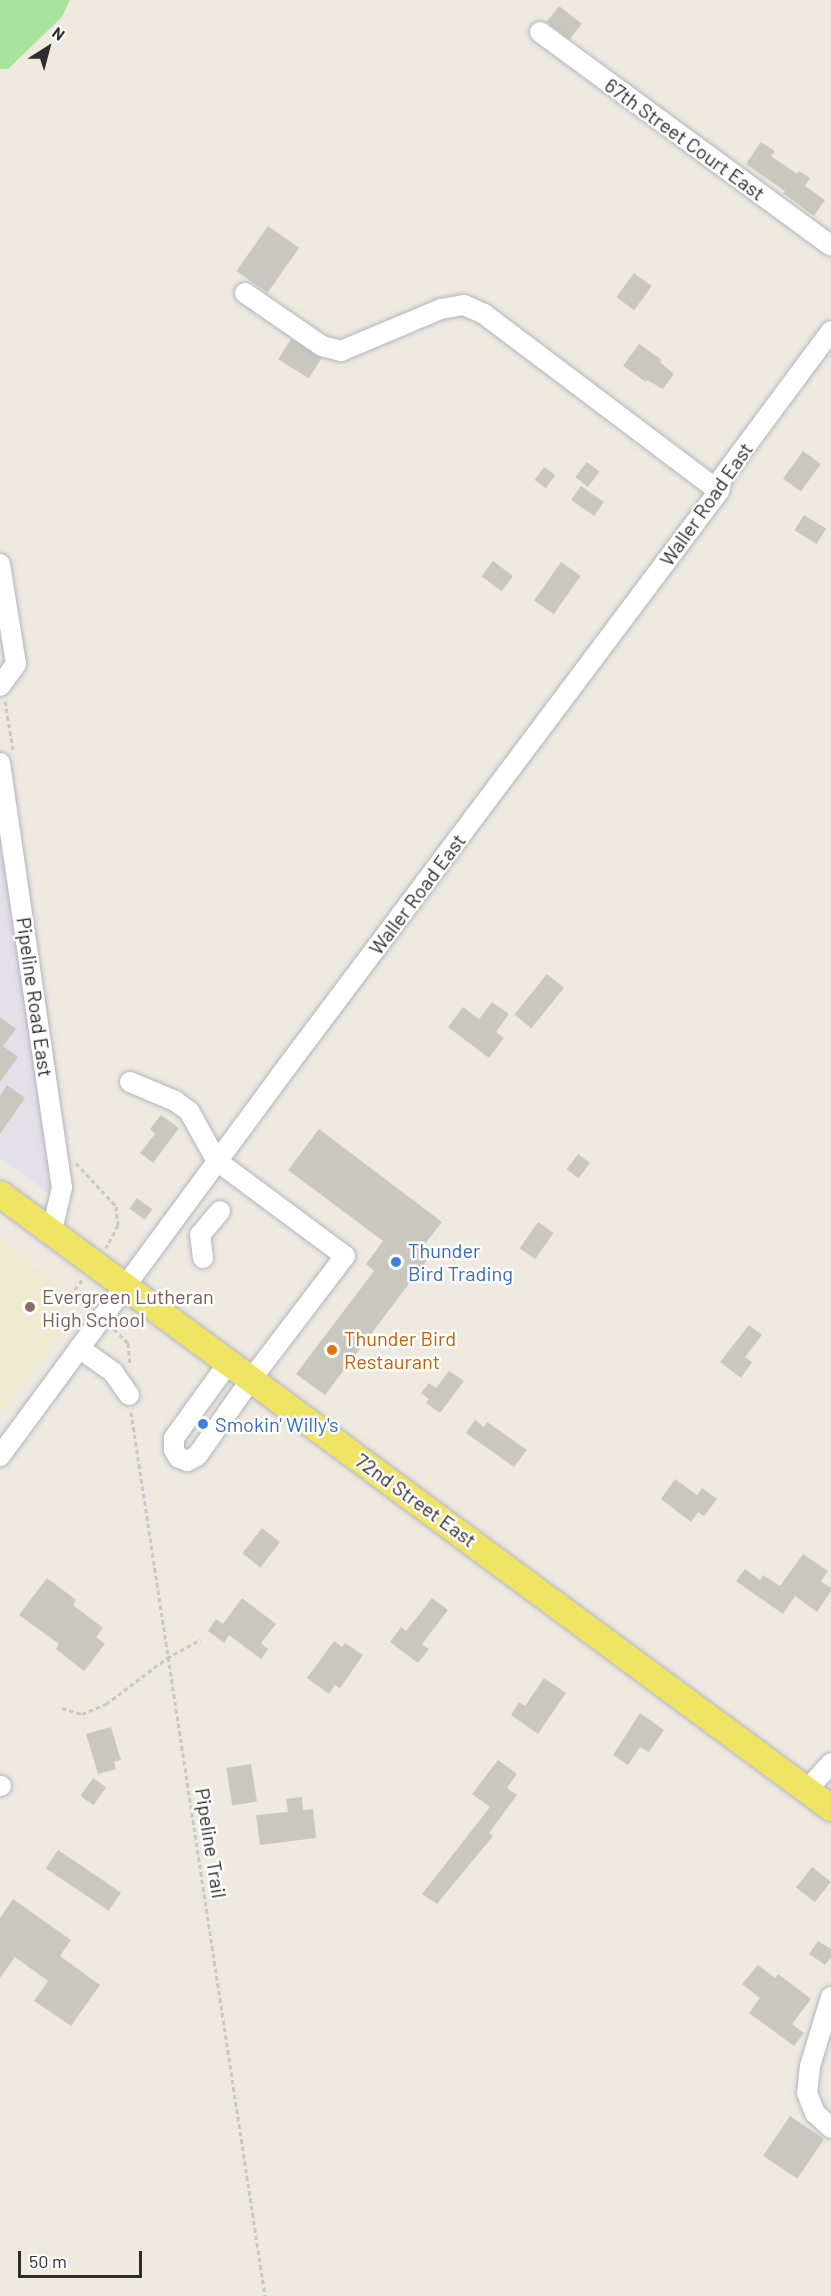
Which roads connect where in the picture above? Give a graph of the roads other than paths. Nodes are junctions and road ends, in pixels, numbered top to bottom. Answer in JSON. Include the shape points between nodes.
{"nodes":[{"id":1,"x":540,"y":32,"type":"dead end"},
{"id":2,"x":831,"y":246,"type":"edge"},
{"id":3,"x":245,"y":293,"type":"dead end"},
{"id":4,"x":831,"y":331,"type":"edge"},
{"id":5,"x":719,"y":491,"type":"junction"},
{"id":6,"x":0,"y":564,"type":"edge"},
{"id":7,"x":0,"y":686,"type":"edge"},
{"id":8,"x":0,"y":763,"type":"edge"},
{"id":9,"x":130,"y":1082,"type":"dead end"},
{"id":10,"x":217,"y":1161,"type":"junction"},
{"id":11,"x":0,"y":1194,"type":"edge"},
{"id":12,"x":220,"y":1211,"type":"dead end"},
{"id":13,"x":52,"y":1231,"type":"junction"},
{"id":14,"x":203,"y":1258,"type":"dead end"},
{"id":15,"x":127,"y":1286,"type":"junction"},
{"id":16,"x":79,"y":1348,"type":"junction"},
{"id":17,"x":229,"y":1362,"type":"junction"},
{"id":18,"x":252,"y":1378,"type":"junction"},
{"id":19,"x":129,"y":1395,"type":"road end"},
{"id":20,"x":0,"y":1456,"type":"edge"},
{"id":21,"x":831,"y":1762,"type":"edge"},
{"id":22,"x":807,"y":1790,"type":"junction"},
{"id":23,"x":831,"y":1808,"type":"edge"},
{"id":24,"x":831,"y":1997,"type":"edge"},
{"id":25,"x":831,"y":2128,"type":"edge"}],
"edges":[{"from":1,"to":2,"type":"street","name":"67th Street Court East"},
{"from":3,"to":5,"type":"street","via":[[322,346],[341,351],[441,309],[464,305],[484,315]]},
{"from":4,"to":5,"type":"street","name":"Waller Road East","via":[[722,478]]},
{"from":5,"to":10,"type":"street","name":"Waller Road East"},
{"from":6,"to":7,"type":"street","via":[[16,664]]},
{"from":8,"to":13,"type":"street","name":"Pipeline Road East","via":[[62,1187]]},
{"from":9,"to":10,"type":"street","via":[[175,1101],[189,1112]]},
{"from":10,"to":15,"type":"street","name":"Waller Road East"},
{"from":10,"to":18,"type":"street","via":[[345,1256]]},
{"from":11,"to":13,"type":"main road","name":"72nd Street East"},
{"from":12,"to":14,"type":"street","via":[[200,1235]]},
{"from":13,"to":15,"type":"main road","name":"72nd Street East"},
{"from":15,"to":16,"type":"street","name":"Waller Road East"},
{"from":15,"to":17,"type":"main road","name":"72nd Street East"},
{"from":16,"to":19,"type":"street","via":[[113,1372]]},
{"from":16,"to":20,"type":"street","name":"Waller Road East"},
{"from":17,"to":18,"type":"main road","name":"72nd Street East"},
{"from":17,"to":18,"type":"street","via":[[174,1438],[179,1458],[187,1461],[197,1456]]},
{"from":18,"to":22,"type":"main road","name":"72nd Street East"},
{"from":21,"to":22,"type":"street"},
{"from":22,"to":23,"type":"main road","name":"72nd Street East"},
{"from":24,"to":25,"type":"street","via":[[810,2066],[807,2093],[815,2113]]}]}
